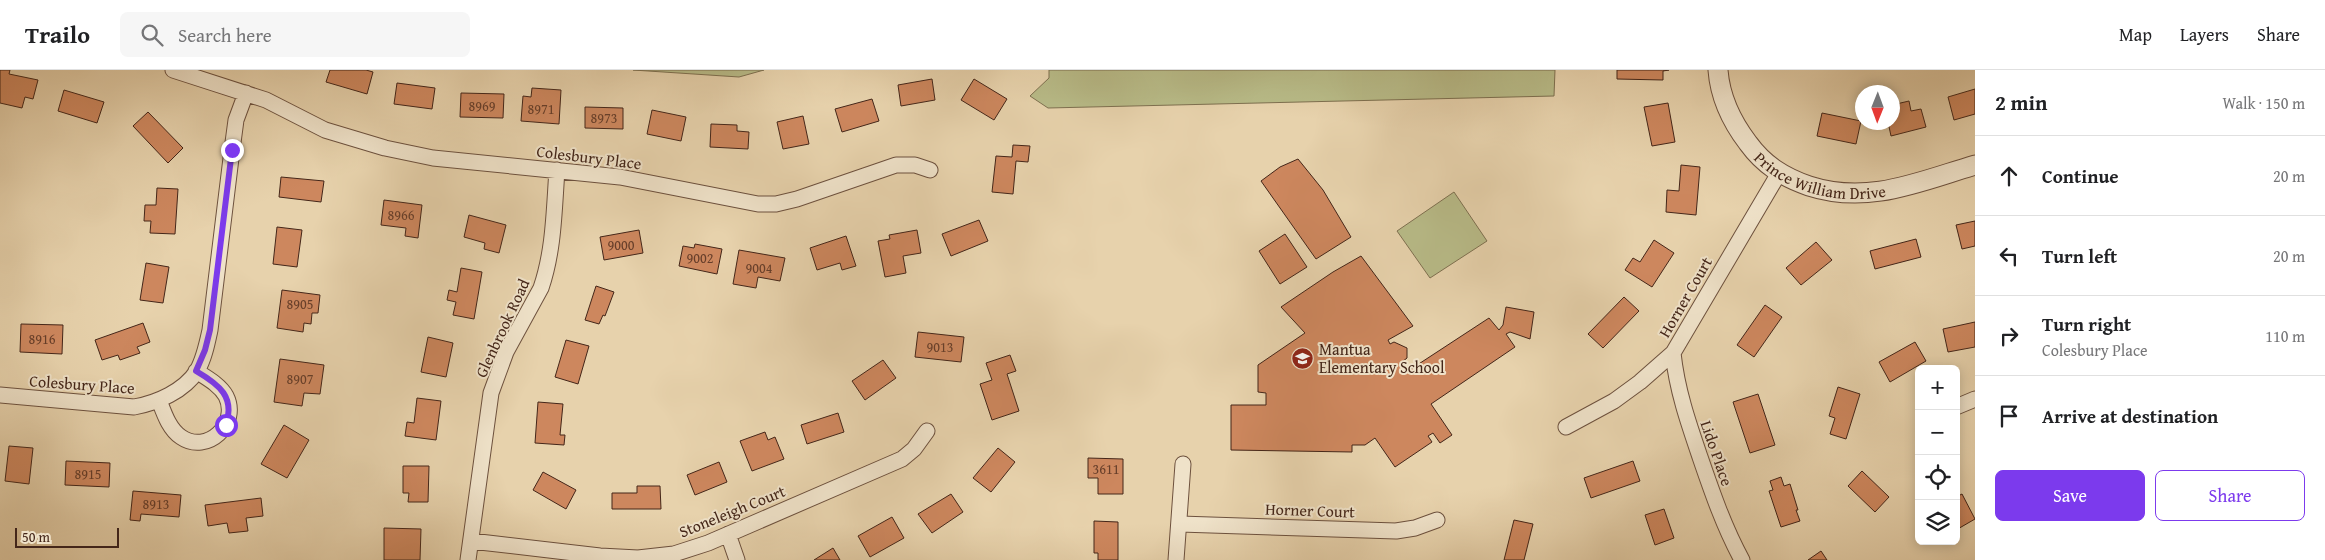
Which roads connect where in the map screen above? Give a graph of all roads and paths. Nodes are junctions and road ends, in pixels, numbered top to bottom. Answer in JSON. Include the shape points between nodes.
{"nodes":[{"id":1,"x":173,"y":70,"type":"edge"},
{"id":2,"x":1718,"y":70,"type":"edge"},
{"id":3,"x":246,"y":93,"type":"junction"},
{"id":4,"x":1975,"y":165,"type":"edge"},
{"id":5,"x":557,"y":170,"type":"junction"},
{"id":6,"x":930,"y":170,"type":"dead end"},
{"id":7,"x":1779,"y":174,"type":"junction"},
{"id":8,"x":1673,"y":353,"type":"junction"},
{"id":9,"x":196,"y":371,"type":"junction"},
{"id":10,"x":0,"y":395,"type":"edge"},
{"id":11,"x":1975,"y":399,"type":"edge"},
{"id":12,"x":159,"y":400,"type":"junction"},
{"id":13,"x":1960,"y":405,"type":"edge"},
{"id":14,"x":1566,"y":427,"type":"dead end"},
{"id":15,"x":927,"y":431,"type":"dead end"},
{"id":16,"x":1182,"y":464,"type":"dead end"},
{"id":17,"x":1437,"y":520,"type":"dead end"},
{"id":18,"x":1180,"y":524,"type":"junction"},
{"id":19,"x":728,"y":534,"type":"junction"},
{"id":20,"x":471,"y":542,"type":"junction"},
{"id":21,"x":468,"y":560,"type":"edge"},
{"id":22,"x":737,"y":560,"type":"edge"},
{"id":23,"x":1176,"y":560,"type":"edge"},
{"id":24,"x":1742,"y":560,"type":"edge"}],
"edges":[{"from":1,"to":3,"type":"street","name":"Colesbury Place"},
{"from":2,"to":7,"type":"street","name":"Prince William Drive","via":[[1726,104],[1739,130]]},
{"from":3,"to":5,"type":"street","name":"Colesbury Place","via":[[276,104],[325,130],[385,148],[433,158]]},
{"from":3,"to":9,"type":"street","name":"Colesbury Place","via":[[235,130],[210,330]]},
{"from":4,"to":7,"type":"street","name":"Prince William Drive","via":[[1890,190],[1864,194],[1825,191]]},
{"from":5,"to":6,"type":"street","name":"Colesbury Place","via":[[620,177],[758,204],[797,199],[896,165],[915,165]]},
{"from":5,"to":20,"type":"street","name":"Glenbrook Road","via":[[551,247],[545,277],[506,352],[491,393]]},
{"from":7,"to":8,"type":"street","name":"Horner Court"},
{"from":8,"to":14,"type":"street","name":"Horner Court","via":[[1614,401]]},
{"from":8,"to":24,"type":"street","name":"Lido Place","via":[[1682,402],[1717,506]]},
{"from":9,"to":12,"type":"street","name":"Colesbury Place","via":[[170,395]]},
{"from":9,"to":12,"type":"street","via":[[221,389],[228,401],[230,414],[220,433],[201,442],[180,437],[165,416]]},
{"from":10,"to":12,"type":"street","name":"Colesbury Place","via":[[116,407],[134,407]]},
{"from":11,"to":13,"type":"street"},
{"from":15,"to":19,"type":"street","name":"Stoneleigh Court","via":[[902,459]]},
{"from":16,"to":18,"type":"street"},
{"from":17,"to":18,"type":"street","name":"Horner Court","via":[[1396,531]]},
{"from":18,"to":23,"type":"street"},
{"from":19,"to":20,"type":"street","name":"Stoneleigh Court","via":[[674,554],[638,558]]},
{"from":19,"to":22,"type":"street"},
{"from":20,"to":21,"type":"street","name":"Glenbrook Road"}]}
